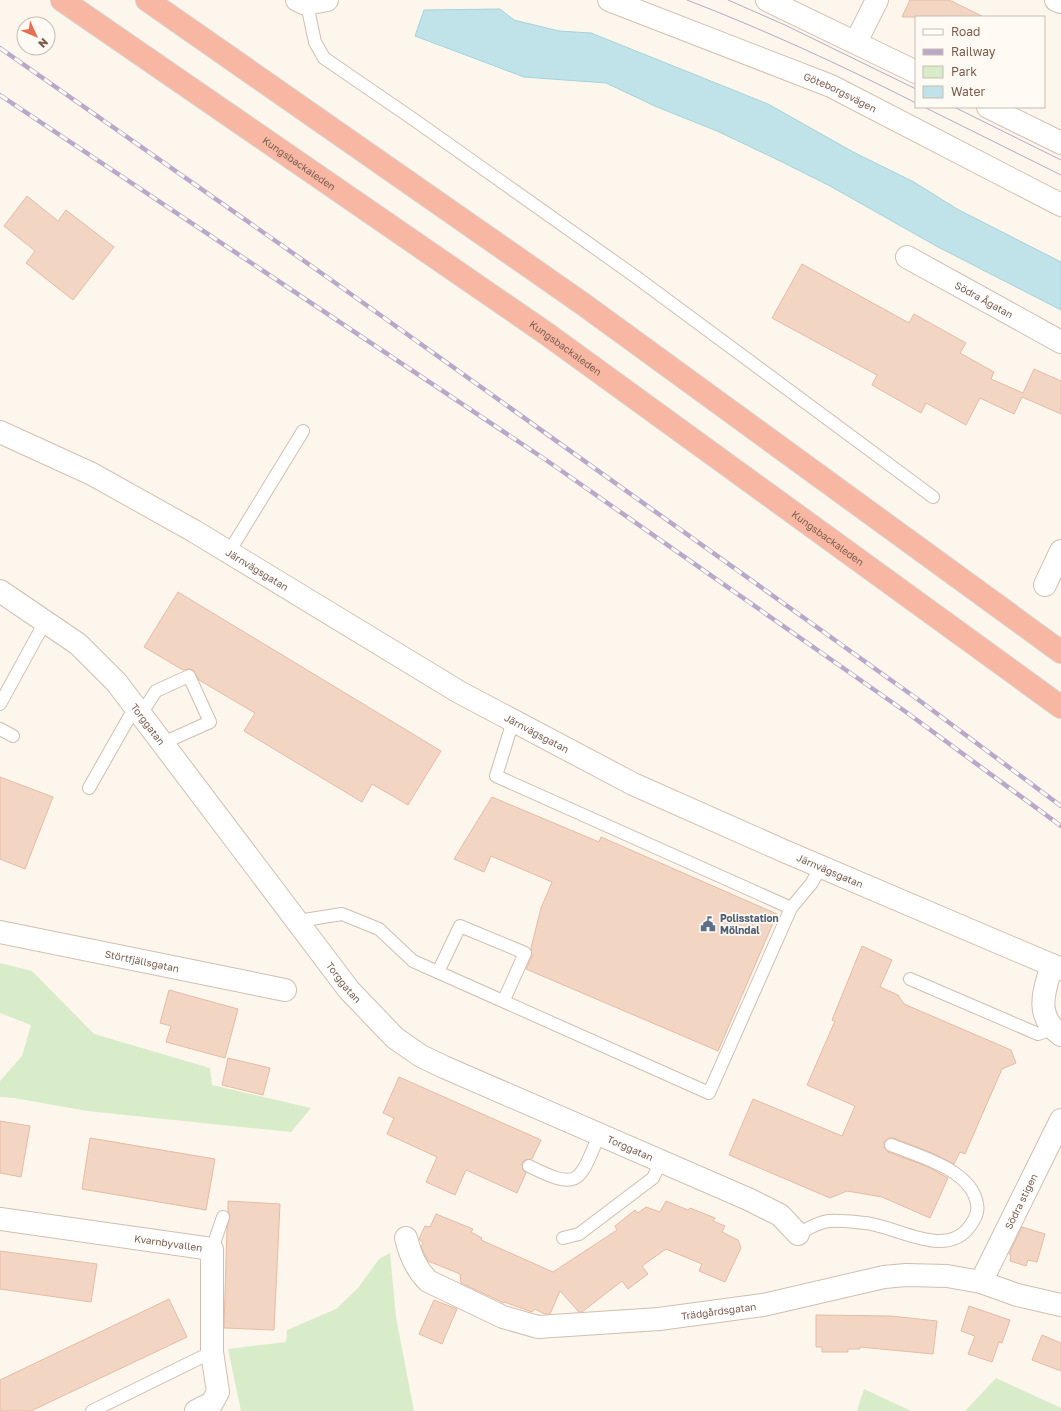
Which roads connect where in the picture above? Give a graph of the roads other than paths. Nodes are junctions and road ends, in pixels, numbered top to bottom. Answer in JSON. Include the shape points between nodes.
{"nodes":[{"id":1,"x":62,"y":0,"type":"edge"},
{"id":2,"x":147,"y":0,"type":"edge"},
{"id":3,"x":327,"y":0,"type":"edge"},
{"id":4,"x":609,"y":0,"type":"edge"},
{"id":5,"x":767,"y":0,"type":"edge"},
{"id":6,"x":877,"y":0,"type":"edge"},
{"id":7,"x":1056,"y":0,"type":"edge"},
{"id":8,"x":303,"y":1,"type":"edge"},
{"id":9,"x":1061,"y":2,"type":"edge"},
{"id":10,"x":856,"y":42,"type":"junction"},
{"id":11,"x":915,"y":72,"type":"edge"},
{"id":12,"x":990,"y":108,"type":"edge"},
{"id":13,"x":1061,"y":143,"type":"edge"},
{"id":14,"x":1061,"y":205,"type":"edge"},
{"id":15,"x":907,"y":257,"type":"dead end"},
{"id":16,"x":1061,"y":342,"type":"edge"},
{"id":17,"x":303,"y":431,"type":"dead end"},
{"id":18,"x":0,"y":432,"type":"edge"},
{"id":19,"x":0,"y":444,"type":"edge"},
{"id":20,"x":36,"y":450,"type":"junction"},
{"id":21,"x":933,"y":497,"type":"dead end"},
{"id":22,"x":1061,"y":551,"type":"edge"},
{"id":23,"x":229,"y":552,"type":"junction"},
{"id":24,"x":1045,"y":586,"type":"dead end"},
{"id":25,"x":0,"y":591,"type":"edge"},
{"id":26,"x":46,"y":620,"type":"junction"},
{"id":27,"x":1061,"y":652,"type":"edge"},
{"id":28,"x":0,"y":704,"type":"edge"},
{"id":29,"x":1061,"y":707,"type":"edge"},
{"id":30,"x":138,"y":711,"type":"junction"},
{"id":31,"x":513,"y":721,"type":"junction"},
{"id":32,"x":0,"y":729,"type":"edge"},
{"id":33,"x":13,"y":736,"type":"dead end"},
{"id":34,"x":163,"y":743,"type":"junction"},
{"id":35,"x":89,"y":788,"type":"dead end"},
{"id":36,"x":821,"y":867,"type":"junction"},
{"id":37,"x":791,"y":908,"type":"junction"},
{"id":38,"x":298,"y":921,"type":"junction"},
{"id":39,"x":0,"y":932,"type":"edge"},
{"id":40,"x":1056,"y":967,"type":"edge"},
{"id":41,"x":438,"y":972,"type":"junction"},
{"id":42,"x":910,"y":979,"type":"dead end"},
{"id":43,"x":285,"y":990,"type":"dead end"},
{"id":44,"x":504,"y":1000,"type":"junction"},
{"id":45,"x":1057,"y":1032,"type":"edge"},
{"id":46,"x":1061,"y":1120,"type":"edge"},
{"id":47,"x":599,"y":1135,"type":"junction"},
{"id":48,"x":891,"y":1144,"type":"dead end"},
{"id":49,"x":661,"y":1161,"type":"junction"},
{"id":50,"x":529,"y":1166,"type":"dead end"},
{"id":51,"x":222,"y":1217,"type":"dead end"},
{"id":52,"x":0,"y":1218,"type":"edge"},
{"id":53,"x":798,"y":1234,"type":"joint"},
{"id":54,"x":406,"y":1238,"type":"dead end"},
{"id":55,"x":563,"y":1238,"type":"dead end"},
{"id":56,"x":212,"y":1249,"type":"junction"},
{"id":57,"x":981,"y":1282,"type":"junction"},
{"id":58,"x":1061,"y":1305,"type":"edge"},
{"id":59,"x":212,"y":1352,"type":"junction"},
{"id":60,"x":92,"y":1411,"type":"edge"},
{"id":61,"x":196,"y":1411,"type":"edge"}],
"edges":[{"from":1,"to":29,"type":"highway","name":"Kungsbackaleden","via":[[547,334]]},
{"from":2,"to":27,"type":"highway","via":[[583,304]]},
{"from":3,"to":8,"type":"street"},
{"from":4,"to":14,"type":"street","name":"Göteborgsvägen","via":[[831,86]]},
{"from":5,"to":10,"type":"street"},
{"from":6,"to":10,"type":"street"},
{"from":7,"to":9,"type":"street"},
{"from":8,"to":21,"type":"lane","via":[[314,42],[324,58],[629,273]]},
{"from":10,"to":11,"type":"street"},
{"from":12,"to":13,"type":"street"},
{"from":15,"to":16,"type":"street","name":"Södra Ågatan"},
{"from":17,"to":23,"type":"lane"},
{"from":18,"to":20,"type":"street","name":"Järnvägsgatan"},
{"from":19,"to":20,"type":"street","name":"Järnvägsgatan"},
{"from":20,"to":23,"type":"street","name":"Järnvägsgatan","via":[[92,474]]},
{"from":22,"to":24,"type":"street"},
{"from":23,"to":31,"type":"street","name":"Järnvägsgatan","via":[[459,692]]},
{"from":25,"to":26,"type":"street","name":"Torggatan"},
{"from":26,"to":28,"type":"lane"},
{"from":26,"to":30,"type":"street","name":"Torggatan","via":[[78,644],[117,684]]},
{"from":30,"to":34,"type":"street","name":"Torggatan"},
{"from":30,"to":34,"type":"lane","via":[[156,691],[189,676],[210,722]]},
{"from":30,"to":35,"type":"lane"},
{"from":31,"to":36,"type":"street","name":"Järnvägsgatan","via":[[634,784]]},
{"from":31,"to":37,"type":"lane","via":[[496,776]]},
{"from":32,"to":33,"type":"lane"},
{"from":34,"to":38,"type":"street","name":"Torggatan"},
{"from":36,"to":37,"type":"lane","via":[[812,884]]},
{"from":36,"to":40,"type":"street","name":"Järnvägsgatan"},
{"from":37,"to":44,"type":"lane","via":[[709,1093]]},
{"from":38,"to":41,"type":"lane","via":[[342,914],[379,929],[413,961]]},
{"from":38,"to":47,"type":"street","name":"Torggatan","via":[[349,990],[395,1038],[421,1056]]},
{"from":39,"to":43,"type":"street","name":"Störtfjällsgatan"},
{"from":40,"to":45,"type":"street","via":[[1043,994],[1043,1010]]},
{"from":41,"to":44,"type":"lane"},
{"from":41,"to":44,"type":"lane","via":[[460,926],[525,953]]},
{"from":42,"to":45,"type":"lane","via":[[1038,1034]]},
{"from":46,"to":57,"type":"street","name":"Södra stigen"},
{"from":47,"to":49,"type":"street","name":"Torggatan"},
{"from":47,"to":50,"type":"lane","via":[[583,1171],[569,1181]]},
{"from":48,"to":53,"type":"lane","via":[[952,1170],[969,1184],[976,1194],[978,1209],[967,1231],[959,1238],[943,1241],[920,1238],[867,1223],[828,1221]]},
{"from":49,"to":53,"type":"street","name":"Torggatan","via":[[780,1215]]},
{"from":49,"to":55,"type":"lane","via":[[653,1178],[579,1234]]},
{"from":51,"to":56,"type":"lane"},
{"from":52,"to":56,"type":"street","name":"Kvarnbyvallen"},
{"from":54,"to":57,"type":"street","name":"Trädgårdsgatan","via":[[419,1272],[428,1281],[503,1317],[538,1327],[659,1319],[763,1305],[884,1277],[947,1276]]},
{"from":56,"to":59,"type":"street","name":"Kvarnbyvallen"},
{"from":57,"to":58,"type":"street","name":"Trädgårdsgatan","via":[[1017,1295]]},
{"from":59,"to":60,"type":"lane"},
{"from":59,"to":61,"type":"street","name":"Kvarnbyvallen","via":[[218,1392],[212,1403]]}]}
